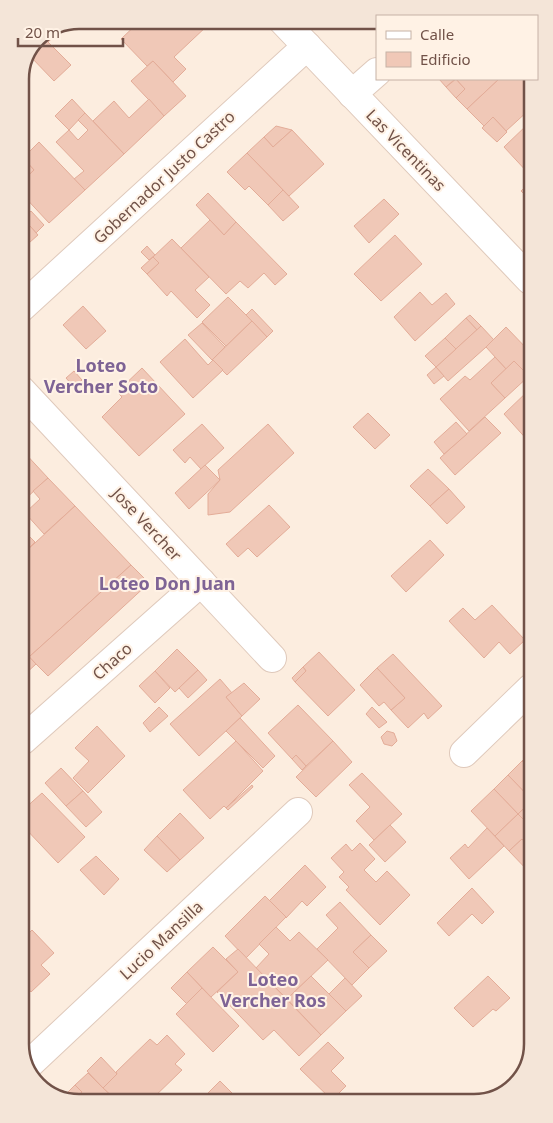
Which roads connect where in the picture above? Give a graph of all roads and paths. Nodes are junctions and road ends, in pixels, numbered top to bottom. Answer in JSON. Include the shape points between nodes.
{"nodes":[{"id":1,"x":290,"y":29,"type":"edge"},
{"id":2,"x":306,"y":46,"type":"junction"},
{"id":3,"x":376,"y":73,"type":"edge"},
{"id":4,"x":352,"y":94,"type":"junction"},
{"id":5,"x":524,"y":274,"type":"edge"},
{"id":6,"x":29,"y":301,"type":"edge"},
{"id":7,"x":29,"y":398,"type":"edge"},
{"id":8,"x":201,"y":582,"type":"junction"},
{"id":9,"x":272,"y":658,"type":"dead end"},
{"id":10,"x":524,"y":695,"type":"edge"},
{"id":11,"x":29,"y":735,"type":"edge"},
{"id":12,"x":464,"y":753,"type":"dead end"},
{"id":13,"x":298,"y":812,"type":"dead end"},
{"id":14,"x":32,"y":1061,"type":"edge"}],
"edges":[{"from":1,"to":2,"type":"street","name":"Las Vicentinas"},
{"from":2,"to":4,"type":"street","name":"Las Vicentinas"},
{"from":2,"to":6,"type":"street","name":"Gobernador Justo Castro"},
{"from":3,"to":4,"type":"street"},
{"from":4,"to":5,"type":"street","name":"Las Vicentinas"},
{"from":7,"to":8,"type":"street","name":"Jose Vercher"},
{"from":8,"to":9,"type":"street","name":"Jose Vercher"},
{"from":8,"to":11,"type":"street","name":"Chaco"},
{"from":10,"to":12,"type":"street"},
{"from":13,"to":14,"type":"street","name":"Lucio Mansilla"}]}
